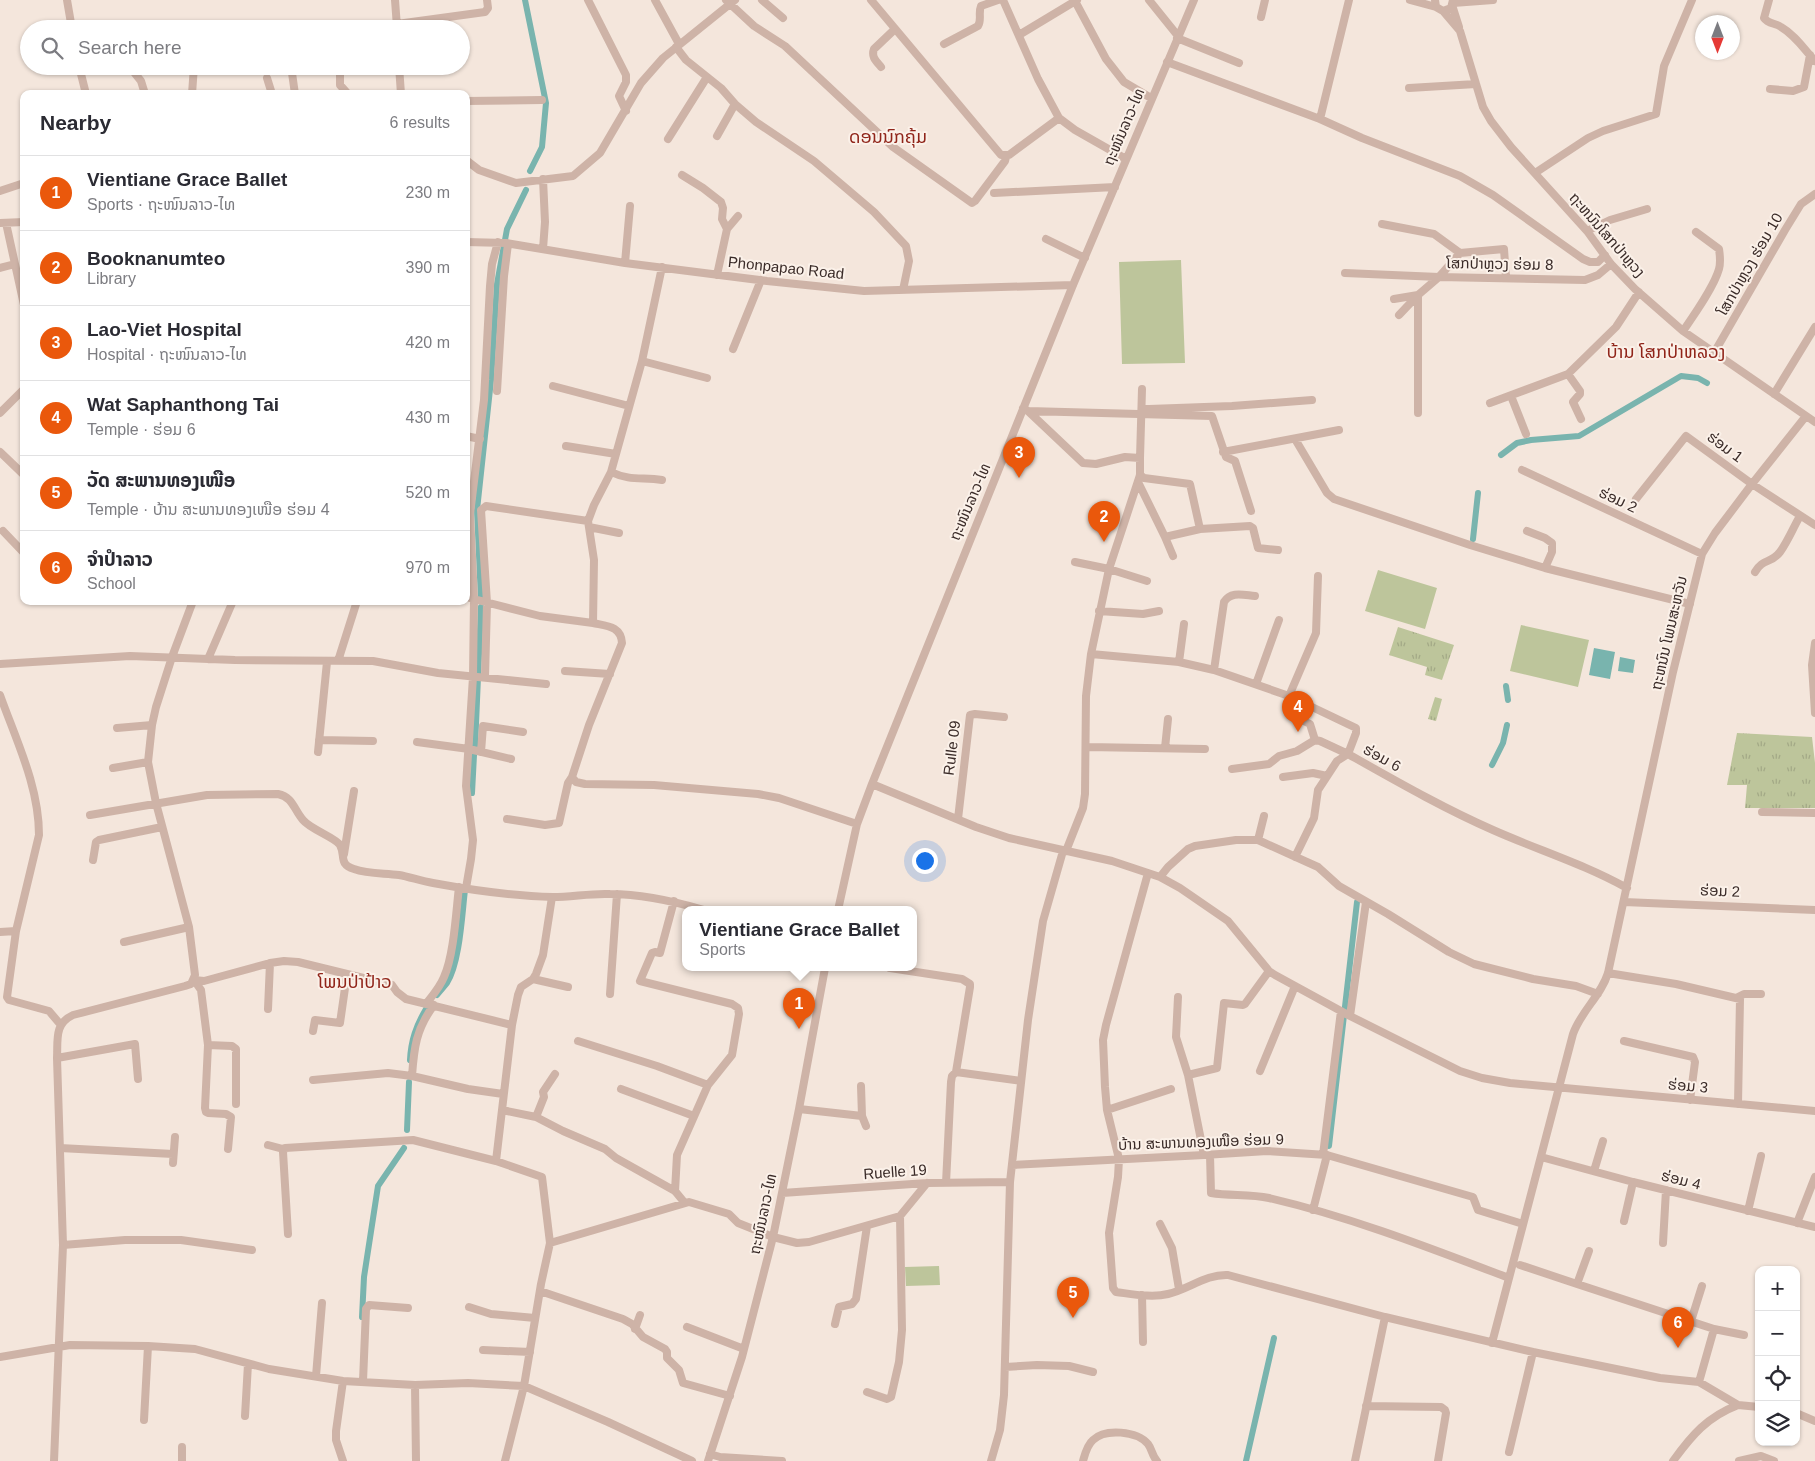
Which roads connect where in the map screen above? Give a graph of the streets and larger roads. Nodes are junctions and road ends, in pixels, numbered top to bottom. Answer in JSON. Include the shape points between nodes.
{"nodes":[{"id":1,"x":67,"y":0,"type":"edge"},
{"id":2,"x":395,"y":0,"type":"edge"},
{"id":3,"x":487,"y":0,"type":"edge"},
{"id":4,"x":588,"y":0,"type":"edge"},
{"id":5,"x":656,"y":0,"type":"edge"},
{"id":6,"x":762,"y":0,"type":"edge"},
{"id":7,"x":871,"y":0,"type":"edge"},
{"id":8,"x":998,"y":0,"type":"edge"},
{"id":9,"x":1003,"y":0,"type":"edge"},
{"id":10,"x":1149,"y":0,"type":"edge"},
{"id":11,"x":1194,"y":0,"type":"edge"},
{"id":12,"x":1265,"y":0,"type":"edge"},
{"id":13,"x":1349,"y":0,"type":"edge"},
{"id":14,"x":1410,"y":0,"type":"edge"},
{"id":15,"x":1493,"y":0,"type":"edge"},
{"id":16,"x":1692,"y":0,"type":"edge"},
{"id":17,"x":1769,"y":0,"type":"edge"},
{"id":18,"x":731,"y":1,"type":"edge"},
{"id":19,"x":1076,"y":1,"type":"edge"},
{"id":20,"x":1453,"y":3,"type":"edge"},
{"id":21,"x":1438,"y":6,"type":"edge"},
{"id":22,"x":1261,"y":17,"type":"dead end"},
{"id":23,"x":784,"y":18,"type":"dead end"},
{"id":24,"x":70,"y":20,"type":"edge"},
{"id":25,"x":397,"y":20,"type":"edge"},
{"id":26,"x":435,"y":20,"type":"edge"},
{"id":27,"x":895,"y":29,"type":"junction"},
{"id":28,"x":1460,"y":31,"type":"junction"},
{"id":29,"x":1020,"y":35,"type":"junction"},
{"id":30,"x":1177,"y":37,"type":"junction"},
{"id":31,"x":944,"y":44,"type":"dead end"},
{"id":32,"x":678,"y":46,"type":"junction"},
{"id":33,"x":1812,"y":58,"type":"edge"},
{"id":34,"x":1167,"y":62,"type":"junction"},
{"id":35,"x":1239,"y":63,"type":"dead end"},
{"id":36,"x":881,"y":68,"type":"dead end"},
{"id":37,"x":81,"y":75,"type":"edge"},
{"id":38,"x":136,"y":75,"type":"edge"},
{"id":39,"x":193,"y":75,"type":"edge"},
{"id":40,"x":292,"y":75,"type":"edge"},
{"id":41,"x":340,"y":75,"type":"edge"},
{"id":42,"x":400,"y":75,"type":"edge"},
{"id":43,"x":707,"y":77,"type":"junction"},
{"id":44,"x":267,"y":78,"type":"dead end"},
{"id":45,"x":1476,"y":84,"type":"junction"},
{"id":46,"x":1410,"y":88,"type":"dead end"},
{"id":47,"x":1770,"y":89,"type":"dead end"},
{"id":48,"x":85,"y":90,"type":"edge"},
{"id":49,"x":144,"y":90,"type":"edge"},
{"id":50,"x":192,"y":90,"type":"edge"},
{"id":51,"x":271,"y":90,"type":"edge"},
{"id":52,"x":294,"y":90,"type":"edge"},
{"id":53,"x":344,"y":90,"type":"edge"},
{"id":54,"x":401,"y":90,"type":"edge"},
{"id":55,"x":1151,"y":98,"type":"junction"},
{"id":56,"x":542,"y":100,"type":"dead end"},
{"id":57,"x":470,"y":101,"type":"edge"},
{"id":58,"x":735,"y":104,"type":"junction"},
{"id":59,"x":626,"y":111,"type":"junction"},
{"id":60,"x":1059,"y":118,"type":"junction"},
{"id":61,"x":1320,"y":119,"type":"junction"},
{"id":62,"x":717,"y":136,"type":"dead end"},
{"id":63,"x":668,"y":139,"type":"dead end"},
{"id":64,"x":1006,"y":156,"type":"junction"},
{"id":65,"x":1126,"y":159,"type":"junction"},
{"id":66,"x":470,"y":163,"type":"edge"},
{"id":67,"x":1534,"y":173,"type":"junction"},
{"id":68,"x":682,"y":175,"type":"dead end"},
{"id":69,"x":543,"y":179,"type":"junction"},
{"id":70,"x":20,"y":184,"type":"edge"},
{"id":71,"x":1115,"y":187,"type":"junction"},
{"id":72,"x":0,"y":191,"type":"edge"},
{"id":73,"x":994,"y":193,"type":"dead end"},
{"id":74,"x":1815,"y":194,"type":"edge"},
{"id":75,"x":630,"y":206,"type":"dead end"},
{"id":76,"x":1647,"y":210,"type":"dead end"},
{"id":77,"x":738,"y":216,"type":"dead end"},
{"id":78,"x":20,"y":222,"type":"edge"},
{"id":79,"x":3,"y":223,"type":"edge"},
{"id":80,"x":1382,"y":224,"type":"dead end"},
{"id":81,"x":727,"y":229,"type":"junction"},
{"id":82,"x":1587,"y":231,"type":"junction"},
{"id":83,"x":1696,"y":232,"type":"dead end"},
{"id":84,"x":1046,"y":239,"type":"dead end"},
{"id":85,"x":470,"y":242,"type":"edge"},
{"id":86,"x":498,"y":242,"type":"junction"},
{"id":87,"x":507,"y":244,"type":"junction"},
{"id":88,"x":543,"y":249,"type":"junction"},
{"id":89,"x":1460,"y":253,"type":"junction"},
{"id":90,"x":1605,"y":255,"type":"junction"},
{"id":91,"x":1085,"y":258,"type":"junction"},
{"id":92,"x":625,"y":263,"type":"junction"},
{"id":93,"x":15,"y":264,"type":"junction"},
{"id":94,"x":1612,"y":264,"type":"junction"},
{"id":95,"x":662,"y":267,"type":"junction"},
{"id":96,"x":0,"y":268,"type":"edge"},
{"id":97,"x":1345,"y":273,"type":"dead end"},
{"id":98,"x":718,"y":275,"type":"junction"},
{"id":99,"x":1439,"y":277,"type":"junction"},
{"id":100,"x":1506,"y":277,"type":"junction"},
{"id":101,"x":761,"y":280,"type":"junction"},
{"id":102,"x":1073,"y":285,"type":"junction"},
{"id":103,"x":20,"y":287,"type":"edge"},
{"id":104,"x":904,"y":290,"type":"junction"},
{"id":105,"x":1639,"y":292,"type":"junction"},
{"id":106,"x":1418,"y":296,"type":"junction"},
{"id":107,"x":1394,"y":299,"type":"dead end"},
{"id":108,"x":1399,"y":315,"type":"dead end"},
{"id":109,"x":1815,"y":327,"type":"edge"},
{"id":110,"x":1683,"y":332,"type":"junction"},
{"id":111,"x":733,"y":349,"type":"dead end"},
{"id":112,"x":1714,"y":353,"type":"junction"},
{"id":113,"x":642,"y":361,"type":"junction"},
{"id":114,"x":1568,"y":374,"type":"junction"},
{"id":115,"x":707,"y":378,"type":"dead end"},
{"id":116,"x":553,"y":386,"type":"dead end"},
{"id":117,"x":1142,"y":389,"type":"dead end"},
{"id":118,"x":497,"y":390,"type":"dead end"},
{"id":119,"x":20,"y":393,"type":"edge"},
{"id":120,"x":1774,"y":394,"type":"junction"},
{"id":121,"x":1511,"y":396,"type":"junction"},
{"id":122,"x":1312,"y":400,"type":"dead end"},
{"id":123,"x":1490,"y":403,"type":"dead end"},
{"id":124,"x":629,"y":406,"type":"junction"},
{"id":125,"x":1026,"y":410,"type":"junction"},
{"id":126,"x":0,"y":413,"type":"edge"},
{"id":127,"x":1418,"y":413,"type":"dead end"},
{"id":128,"x":1141,"y":415,"type":"junction"},
{"id":129,"x":1806,"y":416,"type":"junction"},
{"id":130,"x":1581,"y":419,"type":"dead end"},
{"id":131,"x":1815,"y":422,"type":"edge"},
{"id":132,"x":1340,"y":430,"type":"dead end"},
{"id":133,"x":1526,"y":434,"type":"dead end"},
{"id":134,"x":470,"y":437,"type":"edge"},
{"id":135,"x":1295,"y":438,"type":"junction"},
{"id":136,"x":480,"y":439,"type":"junction"},
{"id":137,"x":566,"y":446,"type":"dead end"},
{"id":138,"x":0,"y":452,"type":"edge"},
{"id":139,"x":1223,"y":452,"type":"junction"},
{"id":140,"x":616,"y":454,"type":"junction"},
{"id":141,"x":1140,"y":458,"type":"junction"},
{"id":142,"x":1522,"y":470,"type":"dead end"},
{"id":143,"x":20,"y":471,"type":"edge"},
{"id":144,"x":611,"y":472,"type":"junction"},
{"id":145,"x":1139,"y":479,"type":"junction"},
{"id":146,"x":662,"y":480,"type":"dead end"},
{"id":147,"x":1752,"y":484,"type":"junction"},
{"id":148,"x":1636,"y":499,"type":"dead end"},
{"id":149,"x":1251,"y":511,"type":"dead end"},
{"id":150,"x":1800,"y":516,"type":"junction"},
{"id":151,"x":589,"y":524,"type":"junction"},
{"id":152,"x":1815,"y":525,"type":"edge"},
{"id":153,"x":1200,"y":529,"type":"junction"},
{"id":154,"x":3,"y":531,"type":"dead end"},
{"id":155,"x":1527,"y":531,"type":"dead end"},
{"id":156,"x":619,"y":533,"type":"dead end"},
{"id":157,"x":1165,"y":537,"type":"junction"},
{"id":158,"x":20,"y":549,"type":"edge"},
{"id":159,"x":1278,"y":550,"type":"dead end"},
{"id":160,"x":1702,"y":554,"type":"junction"},
{"id":161,"x":1173,"y":556,"type":"dead end"},
{"id":162,"x":1075,"y":562,"type":"dead end"},
{"id":163,"x":1545,"y":568,"type":"junction"},
{"id":164,"x":1109,"y":569,"type":"junction"},
{"id":165,"x":1755,"y":572,"type":"dead end"},
{"id":166,"x":1318,"y":576,"type":"dead end"},
{"id":167,"x":1147,"y":581,"type":"dead end"},
{"id":168,"x":1255,"y":596,"type":"dead end"},
{"id":169,"x":470,"y":598,"type":"edge"},
{"id":170,"x":487,"y":603,"type":"junction"},
{"id":171,"x":1690,"y":604,"type":"junction"},
{"id":172,"x":192,"y":605,"type":"edge"},
{"id":173,"x":231,"y":605,"type":"edge"},
{"id":174,"x":356,"y":605,"type":"edge"},
{"id":175,"x":1099,"y":611,"type":"junction"},
{"id":176,"x":1159,"y":611,"type":"dead end"},
{"id":177,"x":1278,"y":620,"type":"dead end"},
{"id":178,"x":593,"y":623,"type":"junction"},
{"id":179,"x":1184,"y":624,"type":"dead end"},
{"id":180,"x":1815,"y":643,"type":"edge"},
{"id":181,"x":1092,"y":654,"type":"junction"},
{"id":182,"x":172,"y":657,"type":"junction"},
{"id":183,"x":208,"y":659,"type":"junction"},
{"id":184,"x":338,"y":661,"type":"junction"},
{"id":185,"x":327,"y":662,"type":"junction"},
{"id":186,"x":1179,"y":662,"type":"junction"},
{"id":187,"x":0,"y":664,"type":"edge"},
{"id":188,"x":1814,"y":665,"type":"edge"},
{"id":189,"x":1214,"y":670,"type":"junction"},
{"id":190,"x":565,"y":671,"type":"dead end"},
{"id":191,"x":610,"y":674,"type":"junction"},
{"id":192,"x":472,"y":677,"type":"junction"},
{"id":193,"x":485,"y":677,"type":"junction"},
{"id":194,"x":546,"y":684,"type":"dead end"},
{"id":195,"x":1256,"y":684,"type":"junction"},
{"id":196,"x":0,"y":695,"type":"edge"},
{"id":197,"x":1289,"y":696,"type":"junction"},
{"id":198,"x":1815,"y":713,"type":"edge"},
{"id":199,"x":1291,"y":715,"type":"dead end"},
{"id":200,"x":1004,"y":718,"type":"dead end"},
{"id":201,"x":1168,"y":719,"type":"dead end"},
{"id":202,"x":152,"y":726,"type":"junction"},
{"id":203,"x":116,"y":728,"type":"dead end"},
{"id":204,"x":523,"y":732,"type":"dead end"},
{"id":205,"x":319,"y":740,"type":"junction"},
{"id":206,"x":1315,"y":740,"type":"junction"},
{"id":207,"x":373,"y":741,"type":"dead end"},
{"id":208,"x":417,"y":742,"type":"dead end"},
{"id":209,"x":1087,"y":747,"type":"junction"},
{"id":210,"x":1165,"y":748,"type":"junction"},
{"id":211,"x":469,"y":749,"type":"junction"},
{"id":212,"x":1205,"y":749,"type":"dead end"},
{"id":213,"x":318,"y":752,"type":"dead end"},
{"id":214,"x":481,"y":752,"type":"junction"},
{"id":215,"x":1348,"y":754,"type":"junction"},
{"id":216,"x":511,"y":759,"type":"dead end"},
{"id":217,"x":148,"y":762,"type":"junction"},
{"id":218,"x":113,"y":768,"type":"dead end"},
{"id":219,"x":1232,"y":769,"type":"dead end"},
{"id":220,"x":1327,"y":776,"type":"junction"},
{"id":221,"x":572,"y":777,"type":"junction"},
{"id":222,"x":1283,"y":777,"type":"dead end"},
{"id":223,"x":872,"y":784,"type":"junction"},
{"id":224,"x":354,"y":791,"type":"dead end"},
{"id":225,"x":156,"y":803,"type":"junction"},
{"id":226,"x":1762,"y":812,"type":"dead end"},
{"id":227,"x":1815,"y":813,"type":"edge"},
{"id":228,"x":90,"y":815,"type":"dead end"},
{"id":229,"x":1264,"y":816,"type":"dead end"},
{"id":230,"x":507,"y":819,"type":"dead end"},
{"id":231,"x":958,"y":819,"type":"junction"},
{"id":232,"x":857,"y":824,"type":"junction"},
{"id":233,"x":162,"y":827,"type":"junction"},
{"id":234,"x":1258,"y":840,"type":"junction"},
{"id":235,"x":1064,"y":851,"type":"junction"},
{"id":236,"x":1295,"y":856,"type":"junction"},
{"id":237,"x":93,"y":860,"type":"dead end"},
{"id":238,"x":343,"y":861,"type":"junction"},
{"id":239,"x":1148,"y":873,"type":"junction"},
{"id":240,"x":1160,"y":877,"type":"junction"},
{"id":241,"x":463,"y":887,"type":"junction"},
{"id":242,"x":1626,"y":888,"type":"junction"},
{"id":243,"x":618,"y":894,"type":"junction"},
{"id":244,"x":552,"y":897,"type":"junction"},
{"id":245,"x":674,"y":901,"type":"junction"},
{"id":246,"x":1366,"y":902,"type":"junction"},
{"id":247,"x":1624,"y":902,"type":"junction"},
{"id":248,"x":691,"y":906,"type":"edge"},
{"id":249,"x":839,"y":906,"type":"edge"},
{"id":250,"x":1815,"y":910,"type":"edge"},
{"id":251,"x":189,"y":927,"type":"junction"},
{"id":252,"x":16,"y":931,"type":"junction"},
{"id":253,"x":0,"y":932,"type":"edge"},
{"id":254,"x":124,"y":942,"type":"dead end"},
{"id":255,"x":270,"y":963,"type":"junction"},
{"id":256,"x":824,"y":971,"type":"edge"},
{"id":257,"x":910,"y":971,"type":"edge"},
{"id":258,"x":1269,"y":971,"type":"junction"},
{"id":259,"x":1608,"y":973,"type":"junction"},
{"id":260,"x":347,"y":974,"type":"junction"},
{"id":261,"x":533,"y":979,"type":"junction"},
{"id":262,"x":194,"y":980,"type":"junction"},
{"id":263,"x":1295,"y":986,"type":"junction"},
{"id":264,"x":568,"y":987,"type":"dead end"},
{"id":265,"x":610,"y":994,"type":"dead end"},
{"id":266,"x":1598,"y":994,"type":"junction"},
{"id":267,"x":1761,"y":994,"type":"dead end"},
{"id":268,"x":1178,"y":997,"type":"dead end"},
{"id":269,"x":1738,"y":997,"type":"junction"},
{"id":270,"x":4,"y":1000,"type":"edge"},
{"id":271,"x":430,"y":1004,"type":"junction"},
{"id":272,"x":268,"y":1009,"type":"dead end"},
{"id":273,"x":1341,"y":1011,"type":"junction"},
{"id":274,"x":1350,"y":1016,"type":"junction"},
{"id":275,"x":60,"y":1024,"type":"junction"},
{"id":276,"x":512,"y":1026,"type":"junction"},
{"id":277,"x":313,"y":1031,"type":"dead end"},
{"id":278,"x":578,"y":1041,"type":"dead end"},
{"id":279,"x":1624,"y":1041,"type":"dead end"},
{"id":280,"x":208,"y":1045,"type":"junction"},
{"id":281,"x":57,"y":1058,"type":"junction"},
{"id":282,"x":1260,"y":1071,"type":"dead end"},
{"id":283,"x":956,"y":1072,"type":"junction"},
{"id":284,"x":555,"y":1074,"type":"dead end"},
{"id":285,"x":1188,"y":1075,"type":"junction"},
{"id":286,"x":412,"y":1076,"type":"junction"},
{"id":287,"x":138,"y":1079,"type":"dead end"},
{"id":288,"x":313,"y":1080,"type":"dead end"},
{"id":289,"x":1021,"y":1081,"type":"junction"},
{"id":290,"x":708,"y":1085,"type":"junction"},
{"id":291,"x":861,"y":1086,"type":"dead end"},
{"id":292,"x":1171,"y":1088,"type":"dead end"},
{"id":293,"x":1559,"y":1088,"type":"junction"},
{"id":294,"x":621,"y":1089,"type":"dead end"},
{"id":295,"x":504,"y":1094,"type":"junction"},
{"id":296,"x":1690,"y":1100,"type":"junction"},
{"id":297,"x":236,"y":1104,"type":"dead end"},
{"id":298,"x":1738,"y":1104,"type":"junction"},
{"id":299,"x":800,"y":1109,"type":"junction"},
{"id":300,"x":502,"y":1110,"type":"junction"},
{"id":301,"x":1108,"y":1110,"type":"junction"},
{"id":302,"x":1815,"y":1111,"type":"edge"},
{"id":303,"x":694,"y":1116,"type":"junction"},
{"id":304,"x":862,"y":1116,"type":"junction"},
{"id":305,"x":536,"y":1117,"type":"junction"},
{"id":306,"x":866,"y":1126,"type":"dead end"},
{"id":307,"x":174,"y":1136,"type":"dead end"},
{"id":308,"x":1603,"y":1141,"type":"dead end"},
{"id":309,"x":268,"y":1145,"type":"dead end"},
{"id":310,"x":60,"y":1148,"type":"junction"},
{"id":311,"x":228,"y":1149,"type":"dead end"},
{"id":312,"x":283,"y":1149,"type":"junction"},
{"id":313,"x":173,"y":1154,"type":"junction"},
{"id":314,"x":1207,"y":1155,"type":"junction"},
{"id":315,"x":1325,"y":1155,"type":"junction"},
{"id":316,"x":1762,"y":1156,"type":"dead end"},
{"id":317,"x":1541,"y":1157,"type":"junction"},
{"id":318,"x":1119,"y":1159,"type":"junction"},
{"id":319,"x":496,"y":1161,"type":"junction"},
{"id":320,"x":173,"y":1163,"type":"dead end"},
{"id":321,"x":1012,"y":1164,"type":"junction"},
{"id":322,"x":1594,"y":1171,"type":"junction"},
{"id":323,"x":1815,"y":1177,"type":"edge"},
{"id":324,"x":946,"y":1182,"type":"junction"},
{"id":325,"x":1010,"y":1182,"type":"junction"},
{"id":326,"x":1633,"y":1182,"type":"junction"},
{"id":327,"x":927,"y":1183,"type":"junction"},
{"id":328,"x":1666,"y":1190,"type":"junction"},
{"id":329,"x":675,"y":1191,"type":"junction"},
{"id":330,"x":782,"y":1193,"type":"junction"},
{"id":331,"x":684,"y":1202,"type":"junction"},
{"id":332,"x":1313,"y":1210,"type":"junction"},
{"id":333,"x":1748,"y":1210,"type":"junction"},
{"id":334,"x":900,"y":1216,"type":"junction"},
{"id":335,"x":1624,"y":1221,"type":"dead end"},
{"id":336,"x":1160,"y":1224,"type":"dead end"},
{"id":337,"x":1524,"y":1224,"type":"junction"},
{"id":338,"x":1797,"y":1224,"type":"junction"},
{"id":339,"x":867,"y":1226,"type":"junction"},
{"id":340,"x":1815,"y":1228,"type":"edge"},
{"id":341,"x":288,"y":1234,"type":"dead end"},
{"id":342,"x":773,"y":1237,"type":"junction"},
{"id":343,"x":550,"y":1243,"type":"junction"},
{"id":344,"x":1663,"y":1243,"type":"dead end"},
{"id":345,"x":63,"y":1245,"type":"junction"},
{"id":346,"x":252,"y":1250,"type":"dead end"},
{"id":347,"x":1589,"y":1251,"type":"dead end"},
{"id":348,"x":1520,"y":1265,"type":"dead end"},
{"id":349,"x":1509,"y":1278,"type":"junction"},
{"id":350,"x":1577,"y":1284,"type":"junction"},
{"id":351,"x":1702,"y":1286,"type":"dead end"},
{"id":352,"x":1179,"y":1289,"type":"junction"},
{"id":353,"x":540,"y":1290,"type":"junction"},
{"id":354,"x":1142,"y":1295,"type":"junction"},
{"id":355,"x":322,"y":1303,"type":"dead end"},
{"id":356,"x":469,"y":1307,"type":"dead end"},
{"id":357,"x":408,"y":1308,"type":"dead end"},
{"id":358,"x":640,"y":1315,"type":"dead end"},
{"id":359,"x":1385,"y":1317,"type":"junction"},
{"id":360,"x":535,"y":1318,"type":"junction"},
{"id":361,"x":1691,"y":1322,"type":"junction"},
{"id":362,"x":835,"y":1324,"type":"dead end"},
{"id":363,"x":687,"y":1327,"type":"dead end"},
{"id":364,"x":635,"y":1329,"type":"junction"},
{"id":365,"x":1714,"y":1329,"type":"junction"},
{"id":366,"x":1744,"y":1335,"type":"dead end"},
{"id":367,"x":1144,"y":1342,"type":"dead end"},
{"id":368,"x":1492,"y":1343,"type":"junction"},
{"id":369,"x":59,"y":1346,"type":"junction"},
{"id":370,"x":148,"y":1346,"type":"junction"},
{"id":371,"x":744,"y":1349,"type":"junction"},
{"id":372,"x":483,"y":1350,"type":"dead end"},
{"id":373,"x":530,"y":1352,"type":"junction"},
{"id":374,"x":1533,"y":1352,"type":"junction"},
{"id":375,"x":0,"y":1357,"type":"edge"},
{"id":376,"x":248,"y":1364,"type":"junction"},
{"id":377,"x":1005,"y":1367,"type":"junction"},
{"id":378,"x":1093,"y":1372,"type":"dead end"},
{"id":379,"x":316,"y":1376,"type":"junction"},
{"id":380,"x":343,"y":1381,"type":"junction"},
{"id":381,"x":363,"y":1381,"type":"junction"},
{"id":382,"x":1699,"y":1382,"type":"junction"},
{"id":383,"x":414,"y":1385,"type":"junction"},
{"id":384,"x":524,"y":1386,"type":"junction"},
{"id":385,"x":867,"y":1392,"type":"dead end"},
{"id":386,"x":730,"y":1396,"type":"junction"},
{"id":387,"x":1738,"y":1405,"type":"junction"},
{"id":388,"x":1366,"y":1406,"type":"junction"},
{"id":389,"x":1755,"y":1407,"type":"edge"},
{"id":390,"x":1800,"y":1415,"type":"edge"},
{"id":391,"x":245,"y":1416,"type":"dead end"},
{"id":392,"x":144,"y":1420,"type":"dead end"},
{"id":393,"x":1815,"y":1421,"type":"edge"},
{"id":394,"x":182,"y":1447,"type":"dead end"},
{"id":395,"x":1509,"y":1452,"type":"dead end"},
{"id":396,"x":709,"y":1458,"type":"edge"},
{"id":397,"x":54,"y":1461,"type":"edge"},
{"id":398,"x":182,"y":1461,"type":"edge"},
{"id":399,"x":342,"y":1461,"type":"edge"},
{"id":400,"x":416,"y":1461,"type":"edge"},
{"id":401,"x":505,"y":1461,"type":"edge"},
{"id":402,"x":692,"y":1461,"type":"edge"},
{"id":403,"x":782,"y":1461,"type":"edge"},
{"id":404,"x":992,"y":1461,"type":"edge"},
{"id":405,"x":1083,"y":1461,"type":"edge"},
{"id":406,"x":1157,"y":1461,"type":"edge"},
{"id":407,"x":1355,"y":1461,"type":"edge"},
{"id":408,"x":1438,"y":1461,"type":"edge"},
{"id":409,"x":1673,"y":1461,"type":"edge"},
{"id":410,"x":1739,"y":1461,"type":"edge"},
{"id":411,"x":1774,"y":1461,"type":"edge"}],
"edges":[{"from":1,"to":24,"type":"street"},
{"from":2,"to":25,"type":"street"},
{"from":3,"to":26,"type":"street","via":[[485,12]]},
{"from":4,"to":59,"type":"street","via":[[626,75],[619,96]]},
{"from":5,"to":32,"type":"street"},
{"from":6,"to":23,"type":"street"},
{"from":7,"to":27,"type":"street"},
{"from":8,"to":31,"type":"street","via":[[981,6],[978,26]]},
{"from":9,"to":29,"type":"street"},
{"from":10,"to":30,"type":"street"},
{"from":11,"to":30,"type":"street","name":"ຖະໜົນລາວ-ໄທ"},
{"from":12,"to":22,"type":"street"},
{"from":13,"to":61,"type":"street"},
{"from":14,"to":21,"type":"street"},
{"from":15,"to":20,"type":"street"},
{"from":16,"to":67,"type":"street","via":[[1664,66],[1656,114],[1588,138]]},
{"from":17,"to":33,"type":"street","via":[[1764,18],[1766,22],[1781,26]]},
{"from":18,"to":32,"type":"street"},
{"from":18,"to":64,"type":"street","via":[[754,26],[785,46],[893,146],[972,203],[976,202]]},
{"from":19,"to":29,"type":"street"},
{"from":19,"to":55,"type":"street","via":[[1106,58],[1124,82]]},
{"from":20,"to":21,"type":"street","via":[[1449,10]]},
{"from":20,"to":28,"type":"street"},
{"from":21,"to":28,"type":"street","name":"ຖະຫນົນໂສກປ່າຫຼວງ"},
{"from":27,"to":36,"type":"street","via":[[872,53]]},
{"from":27,"to":64,"type":"street","via":[[999,154]]},
{"from":28,"to":45,"type":"street","name":"ຖະຫນົນໂສກປ່າຫຼວງ"},
{"from":29,"to":60,"type":"street"},
{"from":30,"to":34,"type":"street","name":"ຖະໜົນລາວ-ໄທ"},
{"from":30,"to":35,"type":"street"},
{"from":32,"to":43,"type":"street","via":[[686,60]]},
{"from":32,"to":59,"type":"street","via":[[641,83]]},
{"from":33,"to":47,"type":"street","via":[[1804,86],[1793,91]]},
{"from":34,"to":55,"type":"street","name":"ຖະໜົນລາວ-ໄທ"},
{"from":34,"to":61,"type":"street"},
{"from":37,"to":48,"type":"street"},
{"from":38,"to":49,"type":"street"},
{"from":39,"to":50,"type":"street"},
{"from":40,"to":52,"type":"street"},
{"from":41,"to":53,"type":"street","via":[[340,85]]},
{"from":42,"to":54,"type":"street"},
{"from":43,"to":58,"type":"street"},
{"from":43,"to":63,"type":"street"},
{"from":44,"to":51,"type":"street"},
{"from":45,"to":46,"type":"street"},
{"from":45,"to":67,"type":"street","name":"ຖະຫນົນໂສກປ່າຫຼວງ","via":[[1491,121]]},
{"from":55,"to":65,"type":"street","name":"ຖະໜົນລາວ-ໄທ"},
{"from":56,"to":57,"type":"street"},
{"from":58,"to":62,"type":"street"},
{"from":58,"to":104,"type":"street","via":[[814,161],[874,212],[906,246],[909,261]]},
{"from":59,"to":69,"type":"street","via":[[600,153],[573,176]]},
{"from":60,"to":64,"type":"street"},
{"from":60,"to":65,"type":"street"},
{"from":61,"to":90,"type":"street","via":[[1460,176],[1583,260],[1598,262]]},
{"from":65,"to":71,"type":"street","name":"ຖະໜົນລາວ-ໄທ"},
{"from":66,"to":69,"type":"street","via":[[479,170],[516,183]]},
{"from":67,"to":82,"type":"street","name":"ຖະຫນົນໂສກປ່າຫຼວງ"},
{"from":68,"to":81,"type":"street","via":[[721,202],[724,208],[722,219]]},
{"from":69,"to":88,"type":"street"},
{"from":70,"to":72,"type":"street"},
{"from":71,"to":73,"type":"street"},
{"from":71,"to":91,"type":"street","name":"ຖະໜົນລາວ-ໄທ"},
{"from":74,"to":112,"type":"street","name":"ໂສກປ່າຫຼວງ ຮ່ອມ 10","via":[[1801,204]]},
{"from":75,"to":92,"type":"street"},
{"from":76,"to":82,"type":"street","via":[[1610,220]]},
{"from":77,"to":81,"type":"street"},
{"from":78,"to":79,"type":"street"},
{"from":79,"to":93,"type":"street"},
{"from":80,"to":89,"type":"street","via":[[1434,234]]},
{"from":81,"to":98,"type":"street"},
{"from":82,"to":90,"type":"street","name":"ຖະຫນົນໂສກປ່າຫຼວງ"},
{"from":83,"to":110,"type":"street","via":[[1719,249],[1721,260],[1714,281]]},
{"from":84,"to":91,"type":"street"},
{"from":85,"to":86,"type":"street","name":"Phonpapao Road"},
{"from":86,"to":87,"type":"street","name":"Phonpapao Road"},
{"from":86,"to":136,"type":"street","via":[[492,264]]},
{"from":87,"to":88,"type":"street","name":"Phonpapao Road"},
{"from":87,"to":118,"type":"street"},
{"from":88,"to":92,"type":"street","name":"Phonpapao Road"},
{"from":89,"to":99,"type":"street"},
{"from":89,"to":100,"type":"street","via":[[1504,249]]},
{"from":90,"to":94,"type":"street","name":"ຖະຫນົນໂສກປ່າຫຼວງ"},
{"from":91,"to":102,"type":"street","name":"ຖະໜົນລາວ-ໄທ"},
{"from":92,"to":95,"type":"street","name":"Phonpapao Road"},
{"from":93,"to":96,"type":"street"},
{"from":93,"to":103,"type":"street"},
{"from":94,"to":100,"type":"street","name":"ໂສກປ່າຫຼວງ ຮ່ອມ 8","via":[[1585,280]]},
{"from":94,"to":105,"type":"street","name":"ຖະຫນົນໂສກປ່າຫຼວງ"},
{"from":95,"to":98,"type":"street","name":"Phonpapao Road"},
{"from":95,"to":113,"type":"street"},
{"from":97,"to":99,"type":"street"},
{"from":98,"to":101,"type":"street","name":"Phonpapao Road"},
{"from":99,"to":100,"type":"street","name":"ໂສກປ່າຫຼວງ ຮ່ອມ 8"},
{"from":99,"to":106,"type":"street","name":"ໂສກປ່າຫຼວງ ຮ່ອມ 8"},
{"from":101,"to":104,"type":"street","name":"Phonpapao Road","via":[[864,290]]},
{"from":101,"to":111,"type":"street"},
{"from":102,"to":104,"type":"street","name":"Phonpapao Road"},
{"from":102,"to":125,"type":"street","name":"ຖະໜົນລາວ-ໄທ"},
{"from":105,"to":110,"type":"street","name":"ຖະຫນົນໂສກປ່າຫຼວງ"},
{"from":105,"to":114,"type":"street","via":[[1616,327]]},
{"from":106,"to":107,"type":"street"},
{"from":106,"to":108,"type":"street","name":"ໂສກປ່າຫຼວງ ຮ່ອມ 8"},
{"from":106,"to":127,"type":"street"},
{"from":109,"to":120,"type":"street"},
{"from":110,"to":112,"type":"street","name":"ຖະຫນົນໂສກປ່າຫຼວງ"},
{"from":112,"to":120,"type":"street","name":"ຖະຫນົນໂສກປ່າຫຼວງ"},
{"from":113,"to":115,"type":"street"},
{"from":113,"to":124,"type":"street"},
{"from":114,"to":121,"type":"street"},
{"from":114,"to":130,"type":"street","via":[[1580,391],[1573,402]]},
{"from":116,"to":124,"type":"street"},
{"from":117,"to":128,"type":"street"},
{"from":119,"to":126,"type":"street"},
{"from":120,"to":129,"type":"street","name":"ຖະຫນົນໂສກປ່າຫຼວງ"},
{"from":121,"to":123,"type":"street"},
{"from":121,"to":133,"type":"street"},
{"from":122,"to":128,"type":"street","via":[[1145,409]]},
{"from":124,"to":140,"type":"street"},
{"from":125,"to":128,"type":"street"},
{"from":125,"to":141,"type":"street","via":[[1083,463]]},
{"from":125,"to":223,"type":"street","name":"ຖະໜົນລາວ-ໄທ"},
{"from":128,"to":139,"type":"street","via":[[1212,416]]},
{"from":128,"to":141,"type":"street"},
{"from":129,"to":131,"type":"street","name":"ຖະຫນົນໂສກປ່າຫຼວງ"},
{"from":129,"to":147,"type":"street","name":"ຖະຫນົນ ໂພນສະຫວັນ"},
{"from":132,"to":135,"type":"street"},
{"from":134,"to":136,"type":"street"},
{"from":135,"to":139,"type":"street"},
{"from":135,"to":163,"type":"street","via":[[1327,494],[1334,499]]},
{"from":136,"to":169,"type":"street","via":[[470,514]]},
{"from":137,"to":140,"type":"street"},
{"from":138,"to":143,"type":"street"},
{"from":139,"to":149,"type":"street","via":[[1235,461]]},
{"from":140,"to":144,"type":"street"},
{"from":141,"to":145,"type":"street"},
{"from":142,"to":160,"type":"street","name":"ຮ່ອມ 2"},
{"from":144,"to":146,"type":"street","via":[[624,478]]},
{"from":144,"to":151,"type":"street","via":[[594,505]]},
{"from":145,"to":153,"type":"street","via":[[1190,484]]},
{"from":145,"to":157,"type":"street"},
{"from":145,"to":164,"type":"street"},
{"from":147,"to":148,"type":"street","name":"ຮ່ອມ 1","via":[[1686,436]]},
{"from":147,"to":150,"type":"street","name":"ຮ່ອມ 1"},
{"from":147,"to":160,"type":"street","name":"ຖະຫນົນ ໂພນສະຫວັນ"},
{"from":150,"to":152,"type":"street","name":"ຮ່ອມ 1"},
{"from":150,"to":165,"type":"street","via":[[1780,553],[1759,564]]},
{"from":151,"to":156,"type":"street"},
{"from":151,"to":170,"type":"street","via":[[484,507],[481,510]]},
{"from":151,"to":178,"type":"street","via":[[594,560]]},
{"from":153,"to":157,"type":"street"},
{"from":153,"to":159,"type":"street","via":[[1252,527],[1258,548]]},
{"from":154,"to":158,"type":"street"},
{"from":155,"to":163,"type":"street","via":[[1552,544]]},
{"from":157,"to":161,"type":"street"},
{"from":160,"to":171,"type":"street","name":"ຖະຫນົນ ໂພນສະຫວັນ"},
{"from":162,"to":164,"type":"street"},
{"from":163,"to":171,"type":"street"},
{"from":164,"to":167,"type":"street"},
{"from":164,"to":175,"type":"street"},
{"from":166,"to":197,"type":"street","via":[[1316,633]]},
{"from":168,"to":189,"type":"street","via":[[1233,595],[1224,602]]},
{"from":169,"to":170,"type":"street"},
{"from":169,"to":192,"type":"street"},
{"from":170,"to":178,"type":"street","via":[[540,616]]},
{"from":170,"to":193,"type":"street"},
{"from":171,"to":242,"type":"street","name":"ຖະຫນົນ ໂພນສະຫວັນ"},
{"from":172,"to":182,"type":"street"},
{"from":173,"to":183,"type":"street"},
{"from":174,"to":184,"type":"street"},
{"from":175,"to":176,"type":"street","via":[[1143,614]]},
{"from":175,"to":181,"type":"street"},
{"from":177,"to":195,"type":"street"},
{"from":178,"to":191,"type":"street","via":[[615,628],[620,633],[622,640]]},
{"from":179,"to":186,"type":"street"},
{"from":180,"to":188,"type":"street"},
{"from":181,"to":186,"type":"street","name":"ຮ່ອມ 6"},
{"from":181,"to":209,"type":"street","via":[[1086,696]]},
{"from":182,"to":183,"type":"street"},
{"from":182,"to":187,"type":"street","via":[[130,656]]},
{"from":182,"to":202,"type":"street"},
{"from":183,"to":185,"type":"street"},
{"from":184,"to":185,"type":"street"},
{"from":184,"to":192,"type":"street","via":[[373,661]]},
{"from":185,"to":205,"type":"street"},
{"from":186,"to":189,"type":"street","name":"ຮ່ອມ 6"},
{"from":188,"to":198,"type":"street"},
{"from":189,"to":195,"type":"street","name":"ຮ່ອມ 6"},
{"from":190,"to":191,"type":"street"},
{"from":191,"to":221,"type":"street"},
{"from":192,"to":193,"type":"street"},
{"from":192,"to":211,"type":"street"},
{"from":193,"to":194,"type":"street"},
{"from":195,"to":197,"type":"street","name":"ຮ່ອມ 6"},
{"from":196,"to":252,"type":"street","via":[[33,786],[39,822],[39,835]]},
{"from":197,"to":215,"type":"street","name":"ຮ່ອມ 6","via":[[1356,728]]},
{"from":199,"to":206,"type":"street","via":[[1310,724]]},
{"from":200,"to":231,"type":"street","name":"Rulle 09","via":[[970,715]]},
{"from":201,"to":210,"type":"street"},
{"from":202,"to":203,"type":"street"},
{"from":202,"to":217,"type":"street"},
{"from":204,"to":214,"type":"street","via":[[483,726]]},
{"from":205,"to":207,"type":"street"},
{"from":205,"to":213,"type":"street"},
{"from":206,"to":215,"type":"street"},
{"from":206,"to":219,"type":"street","via":[[1269,764]]},
{"from":208,"to":211,"type":"street"},
{"from":209,"to":210,"type":"street"},
{"from":209,"to":235,"type":"street","via":[[1084,801]]},
{"from":210,"to":212,"type":"street"},
{"from":211,"to":214,"type":"street"},
{"from":211,"to":241,"type":"street","via":[[466,797],[473,840],[472,859]]},
{"from":214,"to":216,"type":"street"},
{"from":215,"to":220,"type":"street","via":[[1337,761]]},
{"from":215,"to":242,"type":"street","name":"ຮ່ອມ 6","via":[[1432,801],[1600,873]]},
{"from":217,"to":218,"type":"street"},
{"from":217,"to":225,"type":"street"},
{"from":220,"to":222,"type":"street","via":[[1313,773]]},
{"from":220,"to":236,"type":"street","via":[[1318,790],[1314,818]]},
{"from":221,"to":230,"type":"street","via":[[559,823],[545,826]]},
{"from":221,"to":232,"type":"street","via":[[576,782],[585,784],[654,785],[769,796]]},
{"from":223,"to":231,"type":"street"},
{"from":223,"to":232,"type":"street","name":"ຖະໜົນລາວ-ໄທ"},
{"from":224,"to":238,"type":"street"},
{"from":225,"to":228,"type":"street"},
{"from":225,"to":233,"type":"street"},
{"from":225,"to":238,"type":"street","via":[[208,795],[283,795],[303,820],[338,842]]},
{"from":226,"to":227,"type":"street"},
{"from":229,"to":234,"type":"street"},
{"from":231,"to":235,"type":"street","via":[[1009,838]]},
{"from":232,"to":249,"type":"street","name":"ຖະໜົນລາວ-ໄທ"},
{"from":233,"to":237,"type":"street","via":[[100,840],[96,842]]},
{"from":233,"to":251,"type":"street"},
{"from":234,"to":236,"type":"street"},
{"from":234,"to":240,"type":"street","via":[[1194,846]]},
{"from":235,"to":239,"type":"street"},
{"from":235,"to":289,"type":"street","via":[[1042,921]]},
{"from":236,"to":246,"type":"street","via":[[1318,867],[1339,886]]},
{"from":238,"to":241,"type":"street","via":[[360,871]]},
{"from":239,"to":240,"type":"street"},
{"from":239,"to":301,"type":"street","via":[[1106,1025],[1104,1047]]},
{"from":240,"to":258,"type":"street","via":[[1228,921]]},
{"from":241,"to":244,"type":"street"},
{"from":241,"to":271,"type":"street","via":[[447,968]]},
{"from":242,"to":247,"type":"street","name":"ຖະຫນົນ ໂພນສະຫວັນ"},
{"from":243,"to":244,"type":"street"},
{"from":243,"to":245,"type":"street"},
{"from":243,"to":265,"type":"street"},
{"from":244,"to":261,"type":"street","via":[[543,955]]},
{"from":245,"to":248,"type":"street"},
{"from":245,"to":290,"type":"street","via":[[660,953],[652,953],[640,981],[738,1008],[732,1055]]},
{"from":246,"to":266,"type":"street","via":[[1474,964],[1576,986]]},
{"from":246,"to":274,"type":"street"},
{"from":247,"to":250,"type":"street","name":"ຮ່ອມ 2"},
{"from":247,"to":259,"type":"street","name":"ຖະຫນົນ ໂພນສະຫວັນ"},
{"from":251,"to":254,"type":"street"},
{"from":251,"to":262,"type":"street","via":[[196,969]]},
{"from":252,"to":253,"type":"street"},
{"from":252,"to":270,"type":"street"},
{"from":255,"to":260,"type":"street","via":[[298,962]]},
{"from":255,"to":262,"type":"street","via":[[204,981]]},
{"from":255,"to":272,"type":"street"},
{"from":256,"to":299,"type":"street","name":"ຖະໜົນລາວ-ໄທ"},
{"from":257,"to":283,"type":"street","via":[[962,979],[970,984]]},
{"from":258,"to":263,"type":"street","name":"ຮ່ອມ 3"},
{"from":258,"to":285,"type":"street","via":[[1245,1004],[1224,1003],[1217,1068]]},
{"from":259,"to":266,"type":"street","name":"ຖະຫນົນ ໂພນສະຫວັນ"},
{"from":259,"to":269,"type":"street"},
{"from":260,"to":271,"type":"street","via":[[392,985],[401,996]]},
{"from":260,"to":277,"type":"street","via":[[340,1023],[315,1020]]},
{"from":261,"to":264,"type":"street"},
{"from":261,"to":276,"type":"street","via":[[521,987]]},
{"from":262,"to":275,"type":"street","via":[[185,986],[73,1014]]},
{"from":262,"to":280,"type":"street","via":[[201,990]]},
{"from":263,"to":273,"type":"street","name":"ຮ່ອມ 3"},
{"from":263,"to":282,"type":"street"},
{"from":266,"to":293,"type":"street","name":"ຖະຫນົນ ໂພນສະຫວັນ","via":[[1578,1021]]},
{"from":267,"to":269,"type":"street"},
{"from":268,"to":285,"type":"street","via":[[1176,1037]]},
{"from":269,"to":298,"type":"street","via":[[1741,1001]]},
{"from":270,"to":275,"type":"street","via":[[49,1011]]},
{"from":271,"to":276,"type":"street"},
{"from":271,"to":286,"type":"street","via":[[417,1035]]},
{"from":273,"to":274,"type":"street","name":"ຮ່ອມ 3"},
{"from":273,"to":315,"type":"street"},
{"from":274,"to":293,"type":"street","name":"ຮ່ອມ 3","via":[[1460,1071],[1510,1083]]},
{"from":275,"to":281,"type":"street"},
{"from":276,"to":295,"type":"street"},
{"from":278,"to":290,"type":"street"},
{"from":279,"to":296,"type":"street","via":[[1693,1057]]},
{"from":280,"to":297,"type":"street","via":[[236,1049]]},
{"from":280,"to":311,"type":"street","via":[[205,1108],[208,1113],[230,1117]]},
{"from":281,"to":287,"type":"street","via":[[135,1044]]},
{"from":281,"to":310,"type":"street"},
{"from":283,"to":289,"type":"street"},
{"from":283,"to":324,"type":"street","via":[[951,1082]]},
{"from":284,"to":305,"type":"street","via":[[543,1092]]},
{"from":285,"to":314,"type":"street"},
{"from":286,"to":288,"type":"street","via":[[381,1073]]},
{"from":286,"to":295,"type":"street"},
{"from":289,"to":321,"type":"street"},
{"from":290,"to":303,"type":"street"},
{"from":291,"to":304,"type":"street"},
{"from":292,"to":301,"type":"street"},
{"from":293,"to":296,"type":"street","name":"ຮ່ອມ 3"},
{"from":293,"to":317,"type":"street","name":"ຖະຫນົນ ໂພນສະຫວັນ"},
{"from":294,"to":303,"type":"street"},
{"from":295,"to":300,"type":"street"},
{"from":296,"to":298,"type":"street","name":"ຮ່ອມ 3"},
{"from":298,"to":302,"type":"street","name":"ຮ່ອມ 3"},
{"from":299,"to":304,"type":"street"},
{"from":299,"to":330,"type":"street","name":"ຖະໜົນລາວ-ໄທ"},
{"from":300,"to":305,"type":"street"},
{"from":300,"to":319,"type":"street"},
{"from":301,"to":318,"type":"street"},
{"from":303,"to":329,"type":"street","via":[[678,1155]]},
{"from":304,"to":306,"type":"street"},
{"from":305,"to":329,"type":"street","via":[[605,1149]]},
{"from":307,"to":313,"type":"street"},
{"from":308,"to":322,"type":"street"},
{"from":309,"to":312,"type":"street"},
{"from":310,"to":313,"type":"street"},
{"from":310,"to":345,"type":"street"},
{"from":312,"to":319,"type":"street","via":[[406,1140]]},
{"from":312,"to":341,"type":"street"},
{"from":313,"to":320,"type":"street"},
{"from":314,"to":315,"type":"street","name":"ບ້ານ ສະພານທອງເໜືອ ຮ່ອມ 9","via":[[1267,1151]]},
{"from":314,"to":318,"type":"street","name":"ບ້ານ ສະພານທອງເໜືອ ຮ່ອມ 9"},
{"from":314,"to":332,"type":"street","via":[[1211,1193],[1266,1198]]},
{"from":315,"to":332,"type":"street"},
{"from":315,"to":337,"type":"street","name":"ບ້ານ ສະພານທອງເໜືອ ຮ່ອມ 9","via":[[1473,1197],[1478,1210]]},
{"from":316,"to":333,"type":"street"},
{"from":317,"to":322,"type":"street","name":"ຮ່ອມ 4"},
{"from":317,"to":337,"type":"street","name":"ຖະຫນົນ ໂພນສະຫວັນ"},
{"from":318,"to":321,"type":"street","name":"ບ້ານ ສະພານທອງເໜືອ ຮ່ອມ 9"},
{"from":318,"to":354,"type":"street","via":[[1109,1233],[1113,1288],[1116,1292]]},
{"from":319,"to":343,"type":"street","via":[[542,1177]]},
{"from":321,"to":325,"type":"street"},
{"from":322,"to":326,"type":"street","name":"ຮ່ອມ 4"},
{"from":323,"to":338,"type":"street"},
{"from":324,"to":325,"type":"street","name":"Ruelle 19"},
{"from":324,"to":327,"type":"street","name":"Ruelle 19"},
{"from":325,"to":377,"type":"street"},
{"from":326,"to":328,"type":"street","name":"ຮ່ອມ 4"},
{"from":326,"to":335,"type":"street"},
{"from":327,"to":330,"type":"street","name":"Ruelle 19"},
{"from":327,"to":334,"type":"street"},
{"from":328,"to":333,"type":"street","name":"ຮ່ອມ 4"},
{"from":328,"to":344,"type":"street"},
{"from":329,"to":331,"type":"street"},
{"from":330,"to":342,"type":"street","name":"ຖະໜົນລາວ-ໄທ"},
{"from":331,"to":342,"type":"street","via":[[729,1214],[738,1223]]},
{"from":331,"to":343,"type":"street"},
{"from":332,"to":349,"type":"street"},
{"from":333,"to":338,"type":"street","name":"ຮ່ອມ 4"},
{"from":334,"to":339,"type":"street"},
{"from":334,"to":385,"type":"street","via":[[902,1330],[899,1362],[890,1397],[887,1399]]},
{"from":336,"to":352,"type":"street","via":[[1172,1248]]},
{"from":337,"to":349,"type":"street","name":"ຖະຫນົນ ໂພນສະຫວັນ"},
{"from":338,"to":340,"type":"street","name":"ຮ່ອມ 4"},
{"from":339,"to":342,"type":"street","via":[[809,1242]]},
{"from":339,"to":362,"type":"street","via":[[856,1299],[852,1304],[839,1307]]},
{"from":342,"to":371,"type":"street","name":"ຖະໜົນລາວ-ໄທ"},
{"from":343,"to":353,"type":"street"},
{"from":345,"to":346,"type":"street","via":[[181,1240]]},
{"from":345,"to":369,"type":"street"},
{"from":347,"to":350,"type":"street"},
{"from":348,"to":350,"type":"street"},
{"from":349,"to":368,"type":"street","name":"ຖະຫນົນ ໂພນສະຫວັນ"},
{"from":350,"to":361,"type":"street"},
{"from":351,"to":361,"type":"street"},
{"from":352,"to":354,"type":"street","via":[[1168,1294]]},
{"from":352,"to":359,"type":"street","via":[[1219,1274],[1228,1275]]},
{"from":353,"to":360,"type":"street"},
{"from":353,"to":364,"type":"street","via":[[623,1319]]},
{"from":354,"to":367,"type":"street"},
{"from":355,"to":379,"type":"street"},
{"from":356,"to":360,"type":"street","via":[[491,1314]]},
{"from":357,"to":381,"type":"street","via":[[369,1305],[366,1309]]},
{"from":358,"to":364,"type":"street"},
{"from":359,"to":368,"type":"street"},
{"from":359,"to":388,"type":"street"},
{"from":360,"to":373,"type":"street"},
{"from":361,"to":365,"type":"street"},
{"from":363,"to":371,"type":"street"},
{"from":364,"to":386,"type":"street","via":[[665,1349],[679,1370],[683,1383]]},
{"from":365,"to":366,"type":"street"},
{"from":365,"to":382,"type":"street"},
{"from":368,"to":374,"type":"street"},
{"from":369,"to":370,"type":"street"},
{"from":369,"to":375,"type":"street"},
{"from":369,"to":397,"type":"street"},
{"from":370,"to":376,"type":"street","via":[[194,1350]]},
{"from":370,"to":392,"type":"street"},
{"from":371,"to":386,"type":"street","name":"ຖະໜົນລາວ-ໄທ"},
{"from":372,"to":373,"type":"street"},
{"from":373,"to":384,"type":"street"},
{"from":374,"to":382,"type":"street","via":[[1660,1378]]},
{"from":374,"to":395,"type":"street"},
{"from":376,"to":379,"type":"street"},
{"from":376,"to":391,"type":"street"},
{"from":377,"to":378,"type":"street","via":[[1069,1366]]},
{"from":377,"to":404,"type":"street","via":[[1000,1430]]},
{"from":379,"to":380,"type":"street"},
{"from":380,"to":381,"type":"street"},
{"from":380,"to":399,"type":"street","via":[[336,1431]]},
{"from":381,"to":383,"type":"street"},
{"from":382,"to":387,"type":"street"},
{"from":383,"to":384,"type":"street"},
{"from":383,"to":400,"type":"street"},
{"from":384,"to":401,"type":"street"},
{"from":384,"to":402,"type":"street"},
{"from":386,"to":396,"type":"street","name":"ຖະໜົນລາວ-ໄທ"},
{"from":387,"to":389,"type":"street"},
{"from":387,"to":409,"type":"street","via":[[1723,1411],[1698,1429]]},
{"from":388,"to":407,"type":"street"},
{"from":388,"to":408,"type":"street","via":[[1441,1407],[1445,1410]]},
{"from":390,"to":393,"type":"street"},
{"from":394,"to":398,"type":"street"},
{"from":396,"to":403,"type":"street"},
{"from":405,"to":406,"type":"street","via":[[1094,1438],[1110,1433],[1141,1438]]},
{"from":410,"to":411,"type":"street","via":[[1762,1456]]}]}
